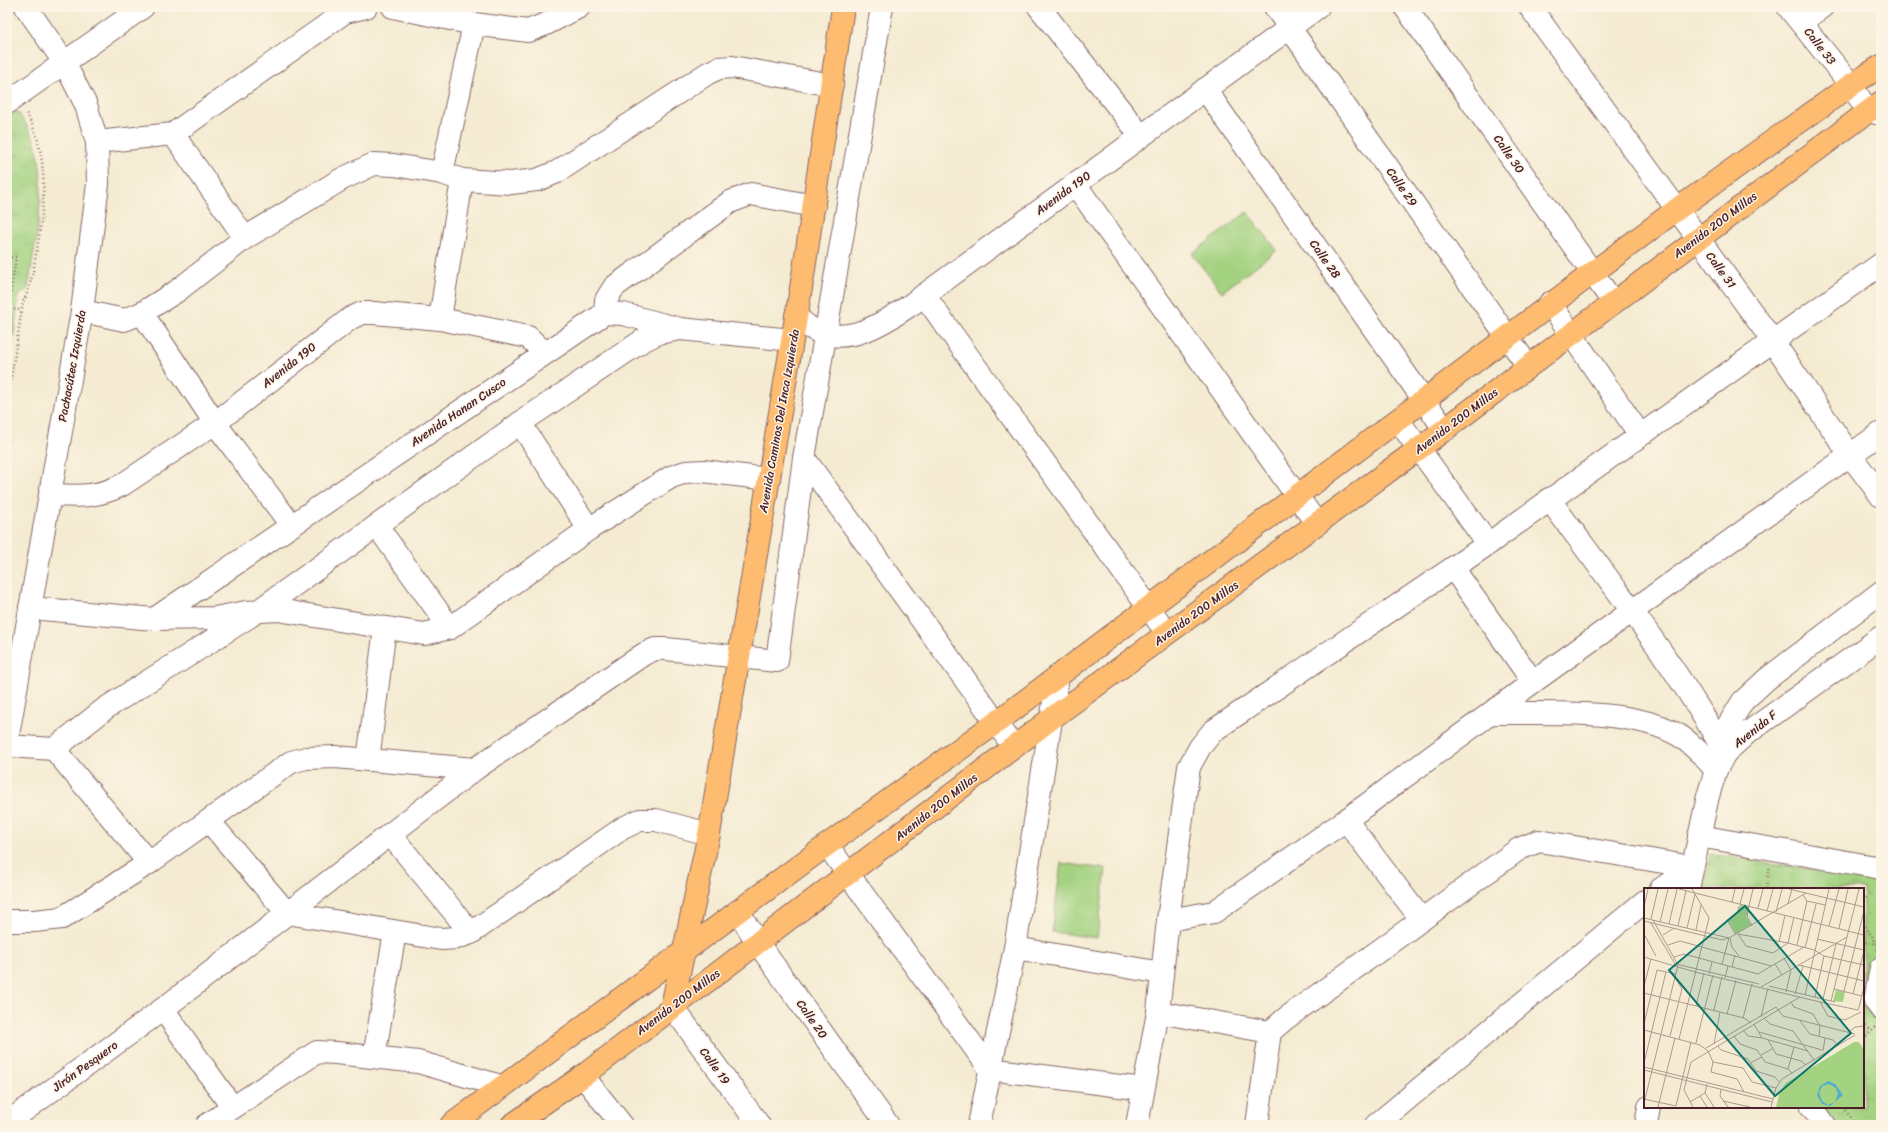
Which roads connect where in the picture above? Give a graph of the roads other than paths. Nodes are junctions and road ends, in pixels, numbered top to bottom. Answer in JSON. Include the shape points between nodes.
{"nodes":[{"id":1,"x":26,"y":7,"type":"edge"},
{"id":2,"x":143,"y":7,"type":"edge"},
{"id":3,"x":366,"y":7,"type":"edge"},
{"id":4,"x":393,"y":7,"type":"edge"},
{"id":5,"x":579,"y":7,"type":"edge"},
{"id":6,"x":843,"y":7,"type":"edge"},
{"id":7,"x":882,"y":7,"type":"edge"},
{"id":8,"x":1039,"y":7,"type":"edge"},
{"id":9,"x":1275,"y":7,"type":"edge"},
{"id":10,"x":1318,"y":7,"type":"edge"},
{"id":11,"x":1405,"y":7,"type":"edge"},
{"id":12,"x":1530,"y":7,"type":"edge"},
{"id":13,"x":1822,"y":7,"type":"edge"},
{"id":14,"x":1795,"y":14,"type":"edge"},
{"id":15,"x":474,"y":24,"type":"junction"},
{"id":16,"x":1290,"y":27,"type":"junction"},
{"id":17,"x":64,"y":62,"type":"junction"},
{"id":18,"x":1881,"y":66,"type":"edge"},
{"id":19,"x":832,"y":85,"type":"junction"},
{"id":20,"x":1851,"y":85,"type":"junction"},
{"id":21,"x":1205,"y":89,"type":"junction"},
{"id":22,"x":11,"y":100,"type":"edge"},
{"id":23,"x":1877,"y":109,"type":"edge"},
{"id":24,"x":173,"y":134,"type":"junction"},
{"id":25,"x":1141,"y":136,"type":"junction"},
{"id":26,"x":96,"y":142,"type":"junction"},
{"id":27,"x":442,"y":173,"type":"junction"},
{"id":28,"x":462,"y":180,"type":"junction"},
{"id":29,"x":1075,"y":184,"type":"junction"},
{"id":30,"x":814,"y":206,"type":"junction"},
{"id":31,"x":1676,"y":210,"type":"junction"},
{"id":32,"x":245,"y":238,"type":"junction"},
{"id":33,"x":1698,"y":238,"type":"junction"},
{"id":34,"x":1881,"y":264,"type":"edge"},
{"id":35,"x":1592,"y":272,"type":"junction"},
{"id":36,"x":924,"y":295,"type":"junction"},
{"id":37,"x":1613,"y":302,"type":"junction"},
{"id":38,"x":1550,"y":303,"type":"junction"},
{"id":39,"x":82,"y":311,"type":"junction"},
{"id":40,"x":142,"y":313,"type":"junction"},
{"id":41,"x":605,"y":313,"type":"junction"},
{"id":42,"x":796,"y":316,"type":"junction"},
{"id":43,"x":440,"y":319,"type":"junction"},
{"id":44,"x":680,"y":330,"type":"junction"},
{"id":45,"x":826,"y":334,"type":"junction"},
{"id":46,"x":1571,"y":334,"type":"junction"},
{"id":47,"x":1507,"y":336,"type":"junction"},
{"id":48,"x":792,"y":340,"type":"junction"},
{"id":49,"x":1772,"y":340,"type":"junction"},
{"id":50,"x":544,"y":353,"type":"junction"},
{"id":51,"x":1528,"y":366,"type":"junction"},
{"id":52,"x":1424,"y":400,"type":"junction"},
{"id":53,"x":1398,"y":420,"type":"junction"},
{"id":54,"x":215,"y":422,"type":"junction"},
{"id":55,"x":520,"y":423,"type":"junction"},
{"id":56,"x":1445,"y":430,"type":"junction"},
{"id":57,"x":1881,"y":433,"type":"edge"},
{"id":58,"x":1640,"y":435,"type":"junction"},
{"id":59,"x":1420,"y":448,"type":"junction"},
{"id":60,"x":1850,"y":456,"type":"junction"},
{"id":61,"x":804,"y":458,"type":"junction"},
{"id":62,"x":769,"y":479,"type":"junction"},
{"id":63,"x":50,"y":495,"type":"junction"},
{"id":64,"x":1296,"y":495,"type":"junction"},
{"id":65,"x":1881,"y":496,"type":"edge"},
{"id":66,"x":1549,"y":499,"type":"junction"},
{"id":67,"x":1317,"y":524,"type":"junction"},
{"id":68,"x":291,"y":525,"type":"junction"},
{"id":69,"x":377,"y":526,"type":"junction"},
{"id":70,"x":589,"y":529,"type":"junction"},
{"id":71,"x":1488,"y":544,"type":"junction"},
{"id":72,"x":1453,"y":568,"type":"junction"},
{"id":73,"x":1881,"y":592,"type":"edge"},
{"id":74,"x":1148,"y":607,"type":"junction"},
{"id":75,"x":30,"y":608,"type":"junction"},
{"id":76,"x":258,"y":611,"type":"junction"},
{"id":77,"x":1633,"y":612,"type":"junction"},
{"id":78,"x":154,"y":619,"type":"junction"},
{"id":79,"x":385,"y":628,"type":"junction"},
{"id":80,"x":450,"y":628,"type":"junction"},
{"id":81,"x":1167,"y":633,"type":"junction"},
{"id":82,"x":1881,"y":637,"type":"edge"},
{"id":83,"x":739,"y":656,"type":"junction"},
{"id":84,"x":1058,"y":676,"type":"junction"},
{"id":85,"x":1533,"y":682,"type":"junction"},
{"id":86,"x":1491,"y":713,"type":"junction"},
{"id":87,"x":1052,"y":718,"type":"junction"},
{"id":88,"x":997,"y":722,"type":"junction"},
{"id":89,"x":7,"y":741,"type":"edge"},
{"id":90,"x":7,"y":746,"type":"edge"},
{"id":91,"x":1014,"y":747,"type":"junction"},
{"id":92,"x":54,"y":749,"type":"junction"},
{"id":93,"x":368,"y":760,"type":"junction"},
{"id":94,"x":1720,"y":761,"type":"junction"},
{"id":95,"x":475,"y":769,"type":"junction"},
{"id":96,"x":1346,"y":820,"type":"junction"},
{"id":97,"x":209,"y":821,"type":"junction"},
{"id":98,"x":390,"y":834,"type":"junction"},
{"id":99,"x":709,"y":834,"type":"junction"},
{"id":100,"x":1699,"y":836,"type":"junction"},
{"id":101,"x":826,"y":845,"type":"junction"},
{"id":102,"x":149,"y":863,"type":"junction"},
{"id":103,"x":1692,"y":867,"type":"junction"},
{"id":104,"x":1881,"y":868,"type":"edge"},
{"id":105,"x":848,"y":875,"type":"junction"},
{"id":106,"x":1662,"y":888,"type":"edge"},
{"id":107,"x":1688,"y":888,"type":"edge"},
{"id":108,"x":1644,"y":902,"type":"edge"},
{"id":109,"x":738,"y":911,"type":"junction"},
{"id":110,"x":286,"y":913,"type":"junction"},
{"id":111,"x":1421,"y":919,"type":"junction"},
{"id":112,"x":1168,"y":920,"type":"junction"},
{"id":113,"x":7,"y":921,"type":"edge"},
{"id":114,"x":394,"y":932,"type":"junction"},
{"id":115,"x":471,"y":933,"type":"junction"},
{"id":116,"x":758,"y":942,"type":"junction"},
{"id":117,"x":1015,"y":948,"type":"junction"},
{"id":118,"x":684,"y":951,"type":"junction"},
{"id":119,"x":1881,"y":968,"type":"edge"},
{"id":120,"x":1162,"y":973,"type":"junction"},
{"id":121,"x":672,"y":1006,"type":"junction"},
{"id":122,"x":163,"y":1009,"type":"junction"},
{"id":123,"x":1158,"y":1012,"type":"junction"},
{"id":124,"x":1880,"y":1016,"type":"edge"},
{"id":125,"x":1270,"y":1032,"type":"junction"},
{"id":126,"x":374,"y":1057,"type":"junction"},
{"id":127,"x":990,"y":1069,"type":"junction"},
{"id":128,"x":583,"y":1076,"type":"junction"},
{"id":129,"x":500,"y":1086,"type":"junction"},
{"id":130,"x":1143,"y":1089,"type":"junction"},
{"id":131,"x":232,"y":1107,"type":"junction"},
{"id":132,"x":1649,"y":1108,"type":"edge"},
{"id":133,"x":1813,"y":1108,"type":"edge"},
{"id":134,"x":15,"y":1121,"type":"edge"},
{"id":135,"x":207,"y":1125,"type":"edge"},
{"id":136,"x":451,"y":1125,"type":"edge"},
{"id":137,"x":512,"y":1125,"type":"edge"},
{"id":138,"x":622,"y":1125,"type":"edge"},
{"id":139,"x":759,"y":1125,"type":"edge"},
{"id":140,"x":888,"y":1125,"type":"edge"},
{"id":141,"x":979,"y":1125,"type":"edge"},
{"id":142,"x":1137,"y":1125,"type":"edge"},
{"id":143,"x":1257,"y":1125,"type":"edge"},
{"id":144,"x":1376,"y":1125,"type":"edge"},
{"id":145,"x":1646,"y":1125,"type":"edge"},
{"id":146,"x":1825,"y":1125,"type":"edge"}],
"edges":[{"from":1,"to":17,"type":"street","name":"Pachacútec Izquierda"},
{"from":2,"to":17,"type":"street"},
{"from":3,"to":24,"type":"street","via":[[345,12]]},
{"from":4,"to":15,"type":"street"},
{"from":5,"to":15,"type":"street","via":[[528,31]]},
{"from":6,"to":19,"type":"main road","name":"Avenida Caminos Del Inca Izquierda"},
{"from":7,"to":45,"type":"street"},
{"from":8,"to":25,"type":"street"},
{"from":9,"to":16,"type":"street","name":"Calle 29"},
{"from":10,"to":16,"type":"street","name":"Avenida 190"},
{"from":11,"to":35,"type":"street","name":"Calle 30"},
{"from":12,"to":31,"type":"street","name":"Calle 31"},
{"from":13,"to":14,"type":"street"},
{"from":14,"to":20,"type":"street","name":"Calle 33"},
{"from":15,"to":27,"type":"street"},
{"from":16,"to":21,"type":"street","name":"Avenida 190"},
{"from":16,"to":47,"type":"street","name":"Calle 29"},
{"from":17,"to":22,"type":"street"},
{"from":17,"to":26,"type":"street","name":"Pachacútec Izquierda","via":[[86,105]]},
{"from":18,"to":20,"type":"main road"},
{"from":19,"to":28,"type":"street","via":[[719,68],[708,72],[557,172],[537,180],[511,183]]},
{"from":19,"to":30,"type":"main road","name":"Avenida Caminos Del Inca Izquierda"},
{"from":20,"to":23,"type":"street","name":"Calle 33"},
{"from":20,"to":31,"type":"main road"},
{"from":21,"to":25,"type":"street","name":"Avenida 190"},
{"from":21,"to":52,"type":"street","name":"Calle 28"},
{"from":23,"to":33,"type":"main road","name":"Avenida 200 Millas"},
{"from":24,"to":26,"type":"street"},
{"from":24,"to":32,"type":"street"},
{"from":25,"to":29,"type":"street","name":"Avenida 190"},
{"from":26,"to":39,"type":"street","name":"Pachacútec Izquierda","via":[[98,184]]},
{"from":27,"to":28,"type":"street"},
{"from":27,"to":32,"type":"street","via":[[374,164],[342,179]]},
{"from":28,"to":43,"type":"street"},
{"from":29,"to":36,"type":"street","name":"Avenida 190"},
{"from":29,"to":64,"type":"street"},
{"from":30,"to":41,"type":"street","via":[[751,194],[730,202],[614,287],[606,300]]},
{"from":30,"to":42,"type":"main road","name":"Avenida Caminos Del Inca Izquierda"},
{"from":31,"to":33,"type":"street","name":"Calle 31"},
{"from":31,"to":35,"type":"main road"},
{"from":32,"to":40,"type":"street","via":[[176,291]]},
{"from":33,"to":37,"type":"main road","name":"Avenida 200 Millas"},
{"from":33,"to":49,"type":"street","name":"Calle 31"},
{"from":34,"to":49,"type":"street"},
{"from":35,"to":37,"type":"street","name":"Calle 30"},
{"from":35,"to":38,"type":"main road"},
{"from":36,"to":45,"type":"street","name":"Avenida 190","via":[[885,321],[864,331],[847,335]]},
{"from":36,"to":74,"type":"street"},
{"from":37,"to":46,"type":"main road","name":"Avenida 200 Millas"},
{"from":38,"to":46,"type":"street"},
{"from":38,"to":47,"type":"main road"},
{"from":39,"to":40,"type":"street","via":[[124,320]]},
{"from":39,"to":63,"type":"street","name":"Pachacútec Izquierda"},
{"from":40,"to":54,"type":"street"},
{"from":41,"to":44,"type":"street","via":[[623,314]]},
{"from":41,"to":50,"type":"street","name":"Avenida Hanan Cusco"},
{"from":42,"to":45,"type":"street","name":"Avenida 190","via":[[811,328]]},
{"from":42,"to":48,"type":"main road","name":"Avenida Caminos Del Inca Izquierda"},
{"from":43,"to":50,"type":"street","name":"Avenida 190","via":[[528,337]]},
{"from":43,"to":54,"type":"street","name":"Avenida 190","via":[[374,312],[362,313],[351,318]]},
{"from":44,"to":48,"type":"street"},
{"from":44,"to":55,"type":"street","via":[[659,333],[642,341]]},
{"from":45,"to":61,"type":"street"},
{"from":46,"to":51,"type":"main road","name":"Avenida 200 Millas"},
{"from":46,"to":58,"type":"street"},
{"from":47,"to":51,"type":"street","name":"Calle 29"},
{"from":47,"to":52,"type":"main road"},
{"from":48,"to":62,"type":"main road","name":"Avenida Caminos Del Inca Izquierda"},
{"from":49,"to":58,"type":"street"},
{"from":49,"to":60,"type":"street","name":"Calle 31"},
{"from":50,"to":68,"type":"street","name":"Avenida Hanan Cusco"},
{"from":51,"to":56,"type":"main road","name":"Avenida 200 Millas"},
{"from":52,"to":53,"type":"main road"},
{"from":52,"to":56,"type":"street","name":"Calle 28"},
{"from":53,"to":59,"type":"street"},
{"from":53,"to":64,"type":"main road"},
{"from":54,"to":63,"type":"street","name":"Avenida 190","via":[[107,493],[90,496]]},
{"from":54,"to":68,"type":"street"},
{"from":55,"to":69,"type":"street"},
{"from":55,"to":70,"type":"street"},
{"from":56,"to":59,"type":"main road","name":"Avenida 200 Millas"},
{"from":57,"to":60,"type":"street"},
{"from":58,"to":66,"type":"street"},
{"from":59,"to":67,"type":"main road","name":"Avenida 200 Millas"},
{"from":59,"to":71,"type":"street"},
{"from":60,"to":65,"type":"street","name":"Calle 31"},
{"from":60,"to":77,"type":"street"},
{"from":61,"to":83,"type":"street","name":"Jirón Pesquero","via":[[777,661]]},
{"from":61,"to":88,"type":"street"},
{"from":62,"to":70,"type":"street","via":[[703,471],[686,472],[671,477]]},
{"from":62,"to":83,"type":"main road","name":"Avenida Caminos Del Inca Izquierda"},
{"from":63,"to":75,"type":"street","name":"Pachacútec Izquierda"},
{"from":64,"to":67,"type":"street"},
{"from":64,"to":74,"type":"main road"},
{"from":66,"to":71,"type":"street"},
{"from":66,"to":77,"type":"street"},
{"from":67,"to":81,"type":"main road","name":"Avenida 200 Millas"},
{"from":68,"to":78,"type":"street","name":"Avenida Hanan Cusco"},
{"from":69,"to":76,"type":"street"},
{"from":69,"to":80,"type":"street"},
{"from":70,"to":80,"type":"street"},
{"from":71,"to":72,"type":"street"},
{"from":72,"to":85,"type":"street"},
{"from":72,"to":112,"type":"street","via":[[1213,731],[1200,747],[1190,768]]},
{"from":73,"to":94,"type":"street","via":[[1742,701],[1726,727]]},
{"from":74,"to":81,"type":"street"},
{"from":74,"to":84,"type":"main road"},
{"from":75,"to":78,"type":"street"},
{"from":75,"to":89,"type":"street","name":"Pachacútec Izquierda"},
{"from":76,"to":78,"type":"street","via":[[215,618]]},
{"from":76,"to":79,"type":"street","via":[[278,610]]},
{"from":76,"to":92,"type":"street","via":[[106,708]]},
{"from":77,"to":85,"type":"street"},
{"from":77,"to":94,"type":"street","via":[[1700,708]]},
{"from":79,"to":80,"type":"street","via":[[424,634]]},
{"from":79,"to":93,"type":"street"},
{"from":81,"to":87,"type":"main road","name":"Avenida 200 Millas"},
{"from":82,"to":94,"type":"street","name":"Avenida F","via":[[1746,734]]},
{"from":83,"to":95,"type":"street","name":"Jirón Pesquero","via":[[666,649],[644,654]]},
{"from":83,"to":99,"type":"main road","name":"Avenida Caminos Del Inca Izquierda"},
{"from":84,"to":87,"type":"street"},
{"from":84,"to":88,"type":"main road"},
{"from":85,"to":86,"type":"street"},
{"from":86,"to":94,"type":"street","via":[[1628,718],[1670,731]]},
{"from":86,"to":96,"type":"street"},
{"from":87,"to":91,"type":"main road","name":"Avenida 200 Millas"},
{"from":87,"to":117,"type":"street"},
{"from":88,"to":91,"type":"street"},
{"from":88,"to":101,"type":"main road"},
{"from":90,"to":92,"type":"street"},
{"from":91,"to":105,"type":"main road","name":"Avenida 200 Millas"},
{"from":92,"to":102,"type":"street"},
{"from":93,"to":95,"type":"street"},
{"from":93,"to":97,"type":"street","via":[[321,757],[291,762]]},
{"from":94,"to":100,"type":"street","via":[[1708,796]]},
{"from":95,"to":98,"type":"street","name":"Jirón Pesquero"},
{"from":96,"to":111,"type":"street"},
{"from":96,"to":112,"type":"street","via":[[1214,912]]},
{"from":97,"to":102,"type":"street"},
{"from":97,"to":110,"type":"street"},
{"from":98,"to":110,"type":"street","name":"Jirón Pesquero"},
{"from":98,"to":115,"type":"street"},
{"from":99,"to":115,"type":"street","via":[[656,820],[640,820],[624,828]]},
{"from":99,"to":118,"type":"main road","name":"Avenida Caminos Del Inca Izquierda"},
{"from":100,"to":103,"type":"street"},
{"from":100,"to":104,"type":"street"},
{"from":101,"to":105,"type":"street"},
{"from":101,"to":109,"type":"main road"},
{"from":102,"to":113,"type":"street","via":[[62,918]]},
{"from":103,"to":106,"type":"street"},
{"from":103,"to":107,"type":"street"},
{"from":103,"to":111,"type":"street","via":[[1539,841],[1519,849]]},
{"from":105,"to":116,"type":"main road","name":"Avenida 200 Millas"},
{"from":105,"to":127,"type":"street"},
{"from":108,"to":144,"type":"street"},
{"from":109,"to":116,"type":"street","name":"Calle 20"},
{"from":109,"to":118,"type":"main road"},
{"from":110,"to":114,"type":"street"},
{"from":110,"to":122,"type":"street","name":"Jirón Pesquero"},
{"from":111,"to":125,"type":"street"},
{"from":112,"to":120,"type":"street"},
{"from":114,"to":115,"type":"street","via":[[440,939],[457,938]]},
{"from":114,"to":126,"type":"street"},
{"from":116,"to":121,"type":"main road","name":"Avenida 200 Millas"},
{"from":116,"to":140,"type":"street","name":"Calle 20"},
{"from":117,"to":120,"type":"street"},
{"from":117,"to":127,"type":"street"},
{"from":118,"to":121,"type":"main road","name":"Avenida Caminos Del Inca Izquierda"},
{"from":118,"to":129,"type":"main road"},
{"from":119,"to":124,"type":"street","via":[[1875,1001]]},
{"from":120,"to":123,"type":"street"},
{"from":121,"to":128,"type":"main road","name":"Avenida 200 Millas"},
{"from":121,"to":139,"type":"street","name":"Calle 19"},
{"from":122,"to":131,"type":"street"},
{"from":122,"to":134,"type":"street","name":"Jirón Pesquero"},
{"from":123,"to":125,"type":"street"},
{"from":123,"to":130,"type":"street"},
{"from":125,"to":143,"type":"street"},
{"from":126,"to":129,"type":"street","via":[[418,1062]]},
{"from":126,"to":131,"type":"street","via":[[317,1052]]},
{"from":127,"to":130,"type":"street"},
{"from":127,"to":141,"type":"street"},
{"from":128,"to":137,"type":"main road","name":"Avenida 200 Millas"},
{"from":128,"to":138,"type":"street"},
{"from":129,"to":136,"type":"main road"},
{"from":130,"to":142,"type":"street"},
{"from":131,"to":135,"type":"street"},
{"from":132,"to":145,"type":"street"},
{"from":133,"to":146,"type":"street"}]}
